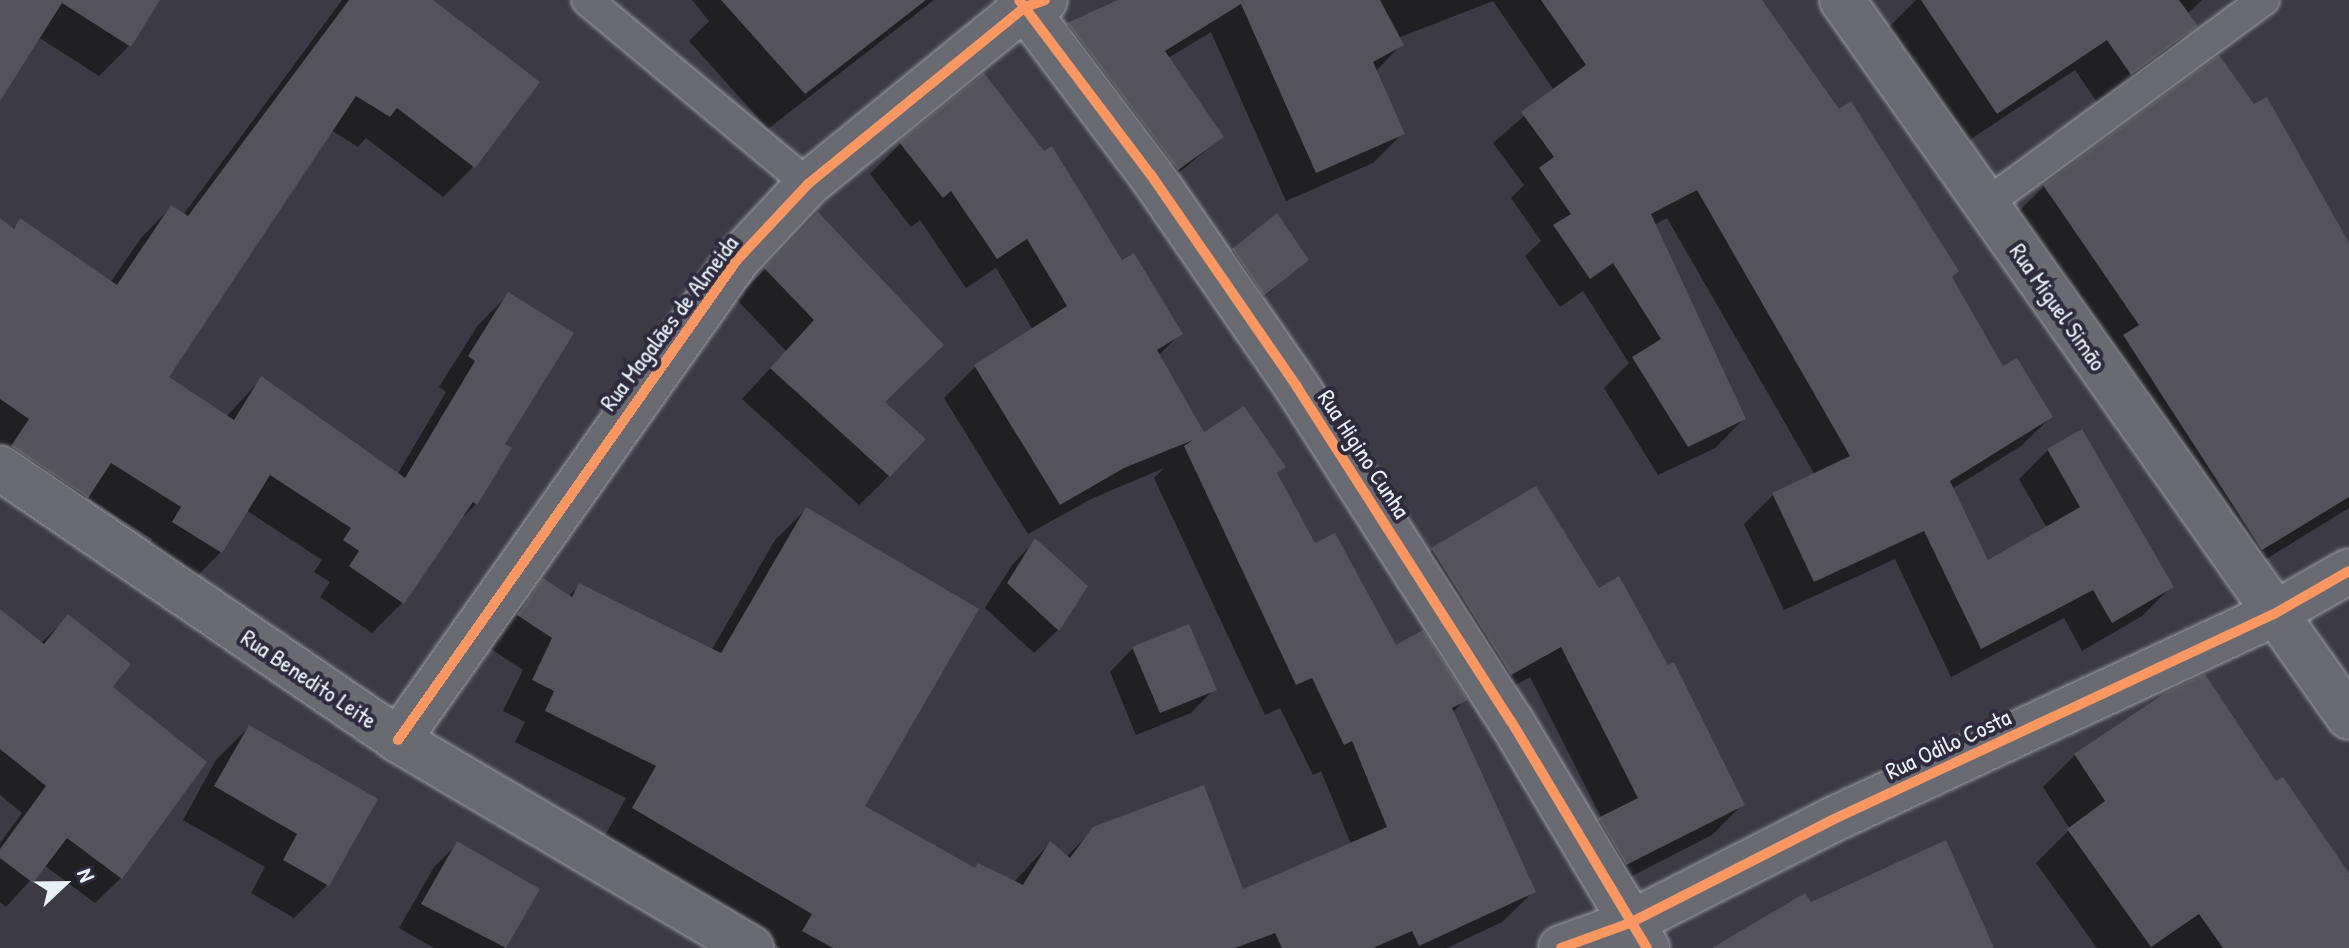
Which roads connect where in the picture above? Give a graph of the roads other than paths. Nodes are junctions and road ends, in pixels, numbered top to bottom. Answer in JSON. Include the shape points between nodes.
{"nodes":[{"id":1,"x":587,"y":0,"type":"edge"},
{"id":2,"x":1842,"y":0,"type":"edge"},
{"id":3,"x":2264,"y":0,"type":"edge"},
{"id":4,"x":1030,"y":2,"type":"edge"},
{"id":5,"x":808,"y":184,"type":"junction"},
{"id":6,"x":1986,"y":204,"type":"junction"},
{"id":7,"x":0,"y":468,"type":"edge"},
{"id":8,"x":2349,"y":571,"type":"edge"},
{"id":9,"x":2274,"y":614,"type":"junction"},
{"id":10,"x":2349,"y":717,"type":"edge"},
{"id":11,"x":398,"y":740,"type":"junction"},
{"id":12,"x":1639,"y":935,"type":"edge"},
{"id":13,"x":751,"y":948,"type":"edge"},
{"id":14,"x":1561,"y":948,"type":"edge"}],
"edges":[{"from":1,"to":5,"type":"lane"},
{"from":2,"to":6,"type":"street","name":"Rua Miguel Simão"},
{"from":3,"to":6,"type":"lane"},
{"from":4,"to":5,"type":"street","name":"Rua Magalães de Almeida"},
{"from":4,"to":12,"type":"street","name":"Rua Higino Cunha","via":[[1297,387],[1511,721]]},
{"from":5,"to":11,"type":"street","name":"Rua Magalães de Almeida","via":[[737,260],[679,336]]},
{"from":6,"to":9,"type":"street","name":"Rua Miguel Simão"},
{"from":7,"to":11,"type":"street","name":"Rua Benedito Leite"},
{"from":8,"to":9,"type":"street","name":"Rua Odilo Costa"},
{"from":9,"to":10,"type":"street","name":"Rua Miguel Simão"},
{"from":9,"to":12,"type":"street","name":"Rua Odilo Costa","via":[[1832,820]]},
{"from":11,"to":13,"type":"street","name":"Rua Benedito Leite"},
{"from":12,"to":14,"type":"street","name":"Rua Odilo Costa"}]}
